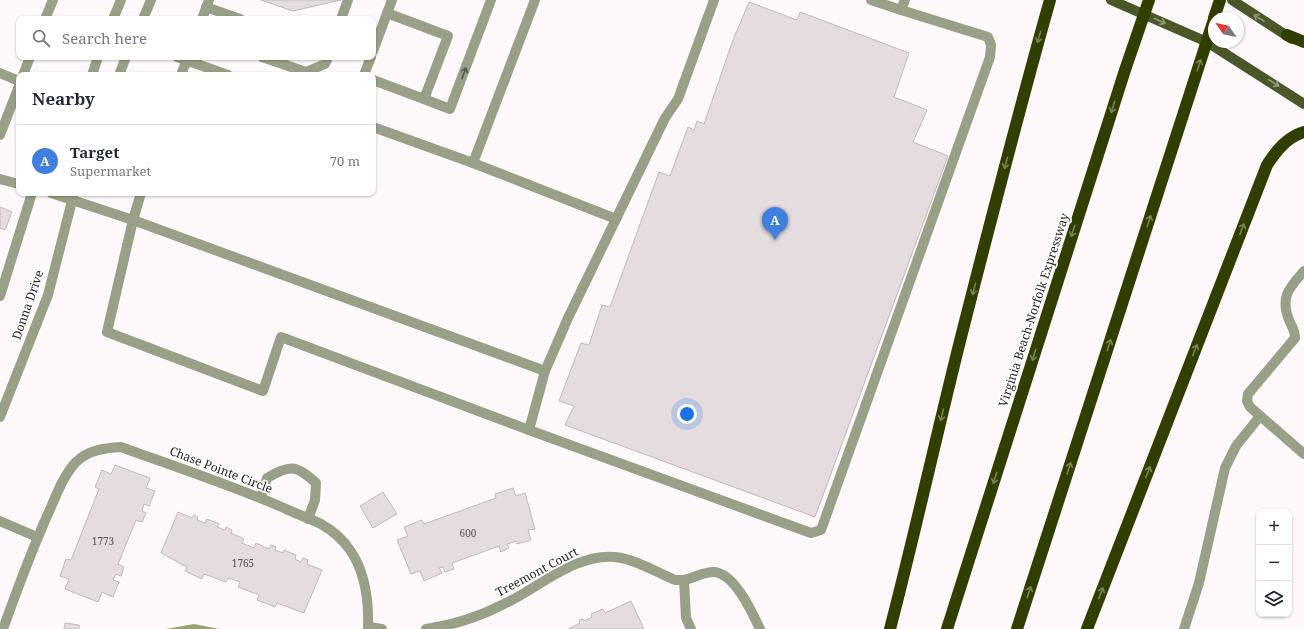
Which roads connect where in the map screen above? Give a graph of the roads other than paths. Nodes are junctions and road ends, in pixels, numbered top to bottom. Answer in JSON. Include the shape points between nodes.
{"nodes":[{"id":1,"x":53,"y":0,"type":"edge"},
{"id":2,"x":121,"y":0,"type":"edge"},
{"id":3,"x":151,"y":0,"type":"edge"},
{"id":4,"x":348,"y":0,"type":"edge"},
{"id":5,"x":392,"y":0,"type":"edge"},
{"id":6,"x":490,"y":0,"type":"edge"},
{"id":7,"x":535,"y":0,"type":"edge"},
{"id":8,"x":714,"y":0,"type":"edge"},
{"id":9,"x":871,"y":0,"type":"edge"},
{"id":10,"x":905,"y":0,"type":"edge"},
{"id":11,"x":1050,"y":0,"type":"edge"},
{"id":12,"x":1111,"y":0,"type":"edge"},
{"id":13,"x":1149,"y":0,"type":"edge"},
{"id":14,"x":1220,"y":0,"type":"edge"},
{"id":15,"x":1232,"y":0,"type":"edge"},
{"id":16,"x":208,"y":4,"type":"edge"},
{"id":17,"x":901,"y":10,"type":"junction"},
{"id":18,"x":1216,"y":12,"type":"edge"},
{"id":19,"x":387,"y":13,"type":"junction"},
{"id":20,"x":46,"y":16,"type":"edge"},
{"id":21,"x":114,"y":16,"type":"edge"},
{"id":22,"x":144,"y":16,"type":"edge"},
{"id":23,"x":203,"y":16,"type":"edge"},
{"id":24,"x":234,"y":16,"type":"edge"},
{"id":25,"x":342,"y":16,"type":"edge"},
{"id":26,"x":1287,"y":35,"type":"junction"},
{"id":27,"x":1208,"y":37,"type":"edge"},
{"id":28,"x":1304,"y":42,"type":"edge"},
{"id":29,"x":376,"y":43,"type":"edge"},
{"id":30,"x":1304,"y":47,"type":"edge"},
{"id":31,"x":29,"y":60,"type":"edge"},
{"id":32,"x":97,"y":60,"type":"edge"},
{"id":33,"x":125,"y":60,"type":"edge"},
{"id":34,"x":184,"y":60,"type":"edge"},
{"id":35,"x":189,"y":60,"type":"edge"},
{"id":36,"x":271,"y":60,"type":"edge"},
{"id":37,"x":327,"y":60,"type":"edge"},
{"id":38,"x":370,"y":60,"type":"edge"},
{"id":39,"x":24,"y":72,"type":"edge"},
{"id":40,"x":93,"y":72,"type":"edge"},
{"id":41,"x":120,"y":72,"type":"edge"},
{"id":42,"x":182,"y":72,"type":"edge"},
{"id":43,"x":220,"y":72,"type":"edge"},
{"id":44,"x":306,"y":72,"type":"edge"},
{"id":45,"x":306,"y":72,"type":"edge"},
{"id":46,"x":365,"y":72,"type":"edge"},
{"id":47,"x":0,"y":73,"type":"edge"},
{"id":48,"x":16,"y":80,"type":"edge"},
{"id":49,"x":376,"y":81,"type":"edge"},
{"id":50,"x":16,"y":94,"type":"edge"},
{"id":51,"x":424,"y":99,"type":"junction"},
{"id":52,"x":1304,"y":104,"type":"edge"},
{"id":53,"x":376,"y":128,"type":"edge"},
{"id":54,"x":1304,"y":132,"type":"edge"},
{"id":55,"x":0,"y":134,"type":"edge"},
{"id":56,"x":473,"y":163,"type":"junction"},
{"id":57,"x":0,"y":179,"type":"edge"},
{"id":58,"x":16,"y":183,"type":"edge"},
{"id":59,"x":31,"y":196,"type":"edge"},
{"id":60,"x":72,"y":196,"type":"edge"},
{"id":61,"x":74,"y":196,"type":"edge"},
{"id":62,"x":140,"y":196,"type":"edge"},
{"id":63,"x":616,"y":219,"type":"junction"},
{"id":64,"x":133,"y":220,"type":"junction"},
{"id":65,"x":1304,"y":271,"type":"edge"},
{"id":66,"x":0,"y":296,"type":"edge"},
{"id":67,"x":545,"y":371,"type":"junction"},
{"id":68,"x":0,"y":416,"type":"edge"},
{"id":69,"x":1260,"y":416,"type":"junction"},
{"id":70,"x":529,"y":430,"type":"junction"},
{"id":71,"x":1304,"y":454,"type":"edge"},
{"id":72,"x":260,"y":498,"type":"junction"},
{"id":73,"x":308,"y":519,"type":"junction"},
{"id":74,"x":0,"y":521,"type":"edge"},
{"id":75,"x":37,"y":537,"type":"junction"},
{"id":76,"x":684,"y":580,"type":"junction"},
{"id":77,"x":368,"y":628,"type":"edge"},
{"id":78,"x":4,"y":629,"type":"edge"},
{"id":79,"x":382,"y":629,"type":"edge"},
{"id":80,"x":426,"y":629,"type":"edge"},
{"id":81,"x":691,"y":629,"type":"edge"},
{"id":82,"x":760,"y":629,"type":"edge"},
{"id":83,"x":890,"y":629,"type":"edge"},
{"id":84,"x":947,"y":629,"type":"edge"},
{"id":85,"x":1017,"y":629,"type":"edge"},
{"id":86,"x":1087,"y":629,"type":"edge"},
{"id":87,"x":1184,"y":629,"type":"edge"}],
"edges":[{"from":1,"to":20,"type":"street"},
{"from":2,"to":21,"type":"street"},
{"from":3,"to":22,"type":"street"},
{"from":4,"to":25,"type":"street"},
{"from":5,"to":19,"type":"street"},
{"from":51,"to":6,"type":"street","one_way":true,"via":[[450,109]]},
{"from":7,"to":56,"type":"street"},
{"from":8,"to":63,"type":"street","via":[[678,99],[665,118]]},
{"from":9,"to":17,"type":"street"},
{"from":10,"to":17,"type":"street"},
{"from":11,"to":83,"type":"highway","one_way":true,"via":[[960,341]]},
{"from":12,"to":52,"type":"main road","one_way":true,"via":[[1207,42]]},
{"from":13,"to":84,"type":"highway","name":"Virginia Beach-Norfolk Expressway","one_way":true},
{"from":14,"to":18,"type":"highway"},
{"from":26,"to":15,"type":"main road","one_way":true},
{"from":16,"to":23,"type":"street"},
{"from":16,"to":24,"type":"street"},
{"from":17,"to":70,"type":"street","via":[[988,37],[991,45],[990,57],[821,530],[811,533]]},
{"from":19,"to":29,"type":"street"},
{"from":19,"to":51,"type":"street","via":[[448,36]]},
{"from":26,"to":28,"type":"highway"},
{"from":26,"to":30,"type":"main road"},
{"from":85,"to":27,"type":"highway","one_way":true},
{"from":31,"to":39,"type":"street"},
{"from":32,"to":40,"type":"street"},
{"from":33,"to":41,"type":"street"},
{"from":34,"to":42,"type":"street"},
{"from":35,"to":43,"type":"street"},
{"from":36,"to":44,"type":"street"},
{"from":37,"to":45,"type":"street","via":[[325,64]]},
{"from":38,"to":46,"type":"street"},
{"from":47,"to":48,"type":"street"},
{"from":49,"to":51,"type":"street"},
{"from":50,"to":55,"type":"street"},
{"from":53,"to":56,"type":"street"},
{"from":86,"to":54,"type":"highway","one_way":true,"via":[[1267,166],[1276,151],[1289,139]]},
{"from":56,"to":63,"type":"street"},
{"from":57,"to":58,"type":"street"},
{"from":59,"to":66,"type":"street"},
{"from":60,"to":68,"type":"street","name":"Donna Drive","via":[[48,295]]},
{"from":61,"to":64,"type":"street"},
{"from":62,"to":64,"type":"street"},
{"from":63,"to":67,"type":"street"},
{"from":64,"to":67,"type":"street"},
{"from":64,"to":70,"type":"street","via":[[107,332],[263,391],[281,337]]},
{"from":65,"to":69,"type":"street","via":[[1290,286],[1286,298],[1285,310],[1295,330],[1295,338],[1248,394],[1247,401],[1250,407]]},
{"from":67,"to":70,"type":"street"},
{"from":69,"to":71,"type":"street"},
{"from":69,"to":87,"type":"street","via":[[1236,446],[1225,468],[1199,583]]},
{"from":72,"to":73,"type":"street","name":"Chase Pointe Circle"},
{"from":72,"to":73,"type":"street","via":[[267,478],[283,468],[302,470],[316,483],[315,500]]},
{"from":72,"to":75,"type":"street","name":"Chase Pointe Circle","via":[[121,447],[108,447],[77,461],[66,474]]},
{"from":73,"to":77,"type":"street","name":"Chase Pointe Circle","via":[[321,524],[350,550],[366,590]]},
{"from":74,"to":75,"type":"street"},
{"from":75,"to":78,"type":"street","name":"Chase Pointe Circle"},
{"from":76,"to":80,"type":"street","name":"Treemont Court","via":[[675,580],[616,557],[599,557],[582,561],[505,604],[471,619]]},
{"from":76,"to":81,"type":"street","via":[[686,618]]},
{"from":76,"to":82,"type":"street","via":[[703,573],[714,572],[727,576]]},
{"from":77,"to":79,"type":"street"}]}
